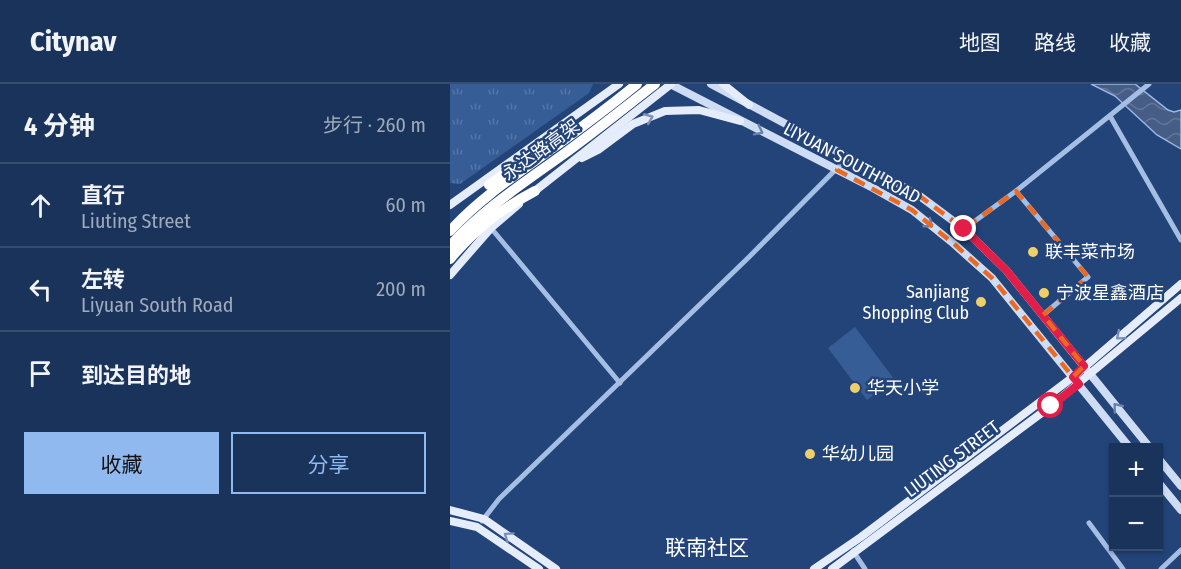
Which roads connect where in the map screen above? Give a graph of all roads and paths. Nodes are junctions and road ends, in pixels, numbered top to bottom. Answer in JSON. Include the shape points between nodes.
{"nodes":[{"id":1,"x":606,"y":84,"type":"edge"},
{"id":2,"x":619,"y":84,"type":"edge"},
{"id":3,"x":637,"y":84,"type":"edge"},
{"id":4,"x":655,"y":84,"type":"edge"},
{"id":5,"x":671,"y":84,"type":"edge"},
{"id":6,"x":711,"y":84,"type":"edge"},
{"id":7,"x":723,"y":84,"type":"edge"},
{"id":8,"x":1149,"y":84,"type":"edge"},
{"id":9,"x":749,"y":105,"type":"junction"},
{"id":10,"x":584,"y":110,"type":"junction"},
{"id":11,"x":1109,"y":117,"type":"junction"},
{"id":12,"x":740,"y":122,"type":"junction"},
{"id":13,"x":556,"y":153,"type":"junction"},
{"id":14,"x":848,"y":157,"type":"junction"},
{"id":15,"x":837,"y":170,"type":"junction"},
{"id":16,"x":535,"y":191,"type":"junction"},
{"id":17,"x":1016,"y":191,"type":"junction"},
{"id":18,"x":451,"y":203,"type":"edge"},
{"id":19,"x":450,"y":220,"type":"edge"},
{"id":20,"x":491,"y":228,"type":"junction"},
{"id":21,"x":964,"y":229,"type":"junction"},
{"id":22,"x":450,"y":231,"type":"edge"},
{"id":23,"x":1181,"y":240,"type":"edge"},
{"id":24,"x":450,"y":246,"type":"edge"},
{"id":25,"x":450,"y":259,"type":"edge"},
{"id":26,"x":450,"y":275,"type":"edge"},
{"id":27,"x":1181,"y":285,"type":"edge"},
{"id":28,"x":1181,"y":298,"type":"edge"},
{"id":29,"x":1043,"y":315,"type":"junction"},
{"id":30,"x":1087,"y":370,"type":"junction"},
{"id":31,"x":1076,"y":380,"type":"junction"},
{"id":32,"x":620,"y":383,"type":"junction"},
{"id":33,"x":1127,"y":443,"type":"edge"},
{"id":34,"x":1147,"y":443,"type":"edge"},
{"id":35,"x":1163,"y":464,"type":"edge"},
{"id":36,"x":1181,"y":486,"type":"edge"},
{"id":37,"x":1163,"y":488,"type":"edge"},
{"id":38,"x":450,"y":510,"type":"edge"},
{"id":39,"x":1181,"y":510,"type":"edge"},
{"id":40,"x":484,"y":519,"type":"junction"},
{"id":41,"x":450,"y":521,"type":"edge"},
{"id":42,"x":1089,"y":523,"type":"dead end"},
{"id":43,"x":477,"y":527,"type":"junction"},
{"id":44,"x":852,"y":548,"type":"junction"},
{"id":45,"x":1181,"y":550,"type":"edge"},
{"id":46,"x":539,"y":569,"type":"edge"},
{"id":47,"x":556,"y":569,"type":"edge"},
{"id":48,"x":814,"y":569,"type":"edge"},
{"id":49,"x":832,"y":569,"type":"edge"},
{"id":50,"x":865,"y":569,"type":"edge"},
{"id":51,"x":1123,"y":569,"type":"edge"},
{"id":52,"x":1161,"y":569,"type":"edge"}],
"edges":[{"from":1,"to":10,"type":"main road"},
{"from":2,"to":10,"type":"main road"},
{"from":3,"to":13,"type":"highway","name":"永达路高架"},
{"from":4,"to":13,"type":"highway","name":"永达路高架"},
{"from":5,"to":12,"type":"main road","name":"LIYUAN SOUTH ROAD"},
{"from":5,"to":13,"type":"main road"},
{"from":6,"to":9,"type":"main road","name":"LIYUAN SOUTH ROAD"},
{"from":7,"to":9,"type":"main road"},
{"from":8,"to":11,"type":"street"},
{"from":9,"to":14,"type":"main road","name":"LIYUAN SOUTH ROAD"},
{"from":10,"to":18,"type":"main road"},
{"from":11,"to":17,"type":"street"},
{"from":11,"to":23,"type":"street"},
{"from":13,"to":12,"type":"main road","one_way":true,"via":[[598,150],[633,124],[665,111],[699,110]]},
{"from":12,"to":15,"type":"main road","name":"LIYUAN SOUTH ROAD","one_way":true},
{"from":13,"to":16,"type":"main road"},
{"from":13,"to":19,"type":"highway","via":[[494,181]]},
{"from":13,"to":22,"type":"highway","name":"永达路高架","via":[[490,193]]},
{"from":13,"to":24,"type":"highway","name":"永达路高架"},
{"from":14,"to":15,"type":"street"},
{"from":14,"to":21,"type":"main road","name":"LIYUAN SOUTH ROAD","via":[[917,194]]},
{"from":15,"to":31,"type":"main road","name":"LIYUAN SOUTH ROAD","one_way":true,"via":[[912,210],[954,244],[992,278]]},
{"from":15,"to":32,"type":"street"},
{"from":16,"to":20,"type":"main road"},
{"from":16,"to":25,"type":"highway","via":[[506,206]]},
{"from":17,"to":21,"type":"street"},
{"from":17,"to":29,"type":"street","via":[[1088,277]]},
{"from":20,"to":26,"type":"main road"},
{"from":20,"to":32,"type":"street"},
{"from":21,"to":29,"type":"main road","name":"LIYUAN SOUTH ROAD","via":[[1006,270]]},
{"from":27,"to":30,"type":"main road","one_way":true},
{"from":28,"to":30,"type":"main road"},
{"from":29,"to":30,"type":"main road","name":"LIYUAN SOUTH ROAD"},
{"from":30,"to":31,"type":"main road","name":"LIUTING STREET"},
{"from":34,"to":30,"type":"main road","name":"LIYUAN SOUTH ROAD","one_way":true},
{"from":31,"to":33,"type":"main road","name":"LIYUAN SOUTH ROAD"},
{"from":31,"to":44,"type":"main road","name":"LIUTING STREET"},
{"from":32,"to":40,"type":"street"},
{"from":35,"to":36,"type":"main road"},
{"from":37,"to":39,"type":"main road"},
{"from":38,"to":40,"type":"main road"},
{"from":40,"to":43,"type":"street"},
{"from":47,"to":40,"type":"main road","one_way":true},
{"from":41,"to":43,"type":"main road"},
{"from":42,"to":51,"type":"street"},
{"from":43,"to":46,"type":"main road"},
{"from":44,"to":48,"type":"main road","name":"LIUTING STREET"},
{"from":44,"to":49,"type":"main road","name":"LIUTING STREET"},
{"from":44,"to":50,"type":"street"},
{"from":45,"to":52,"type":"street"}]}
